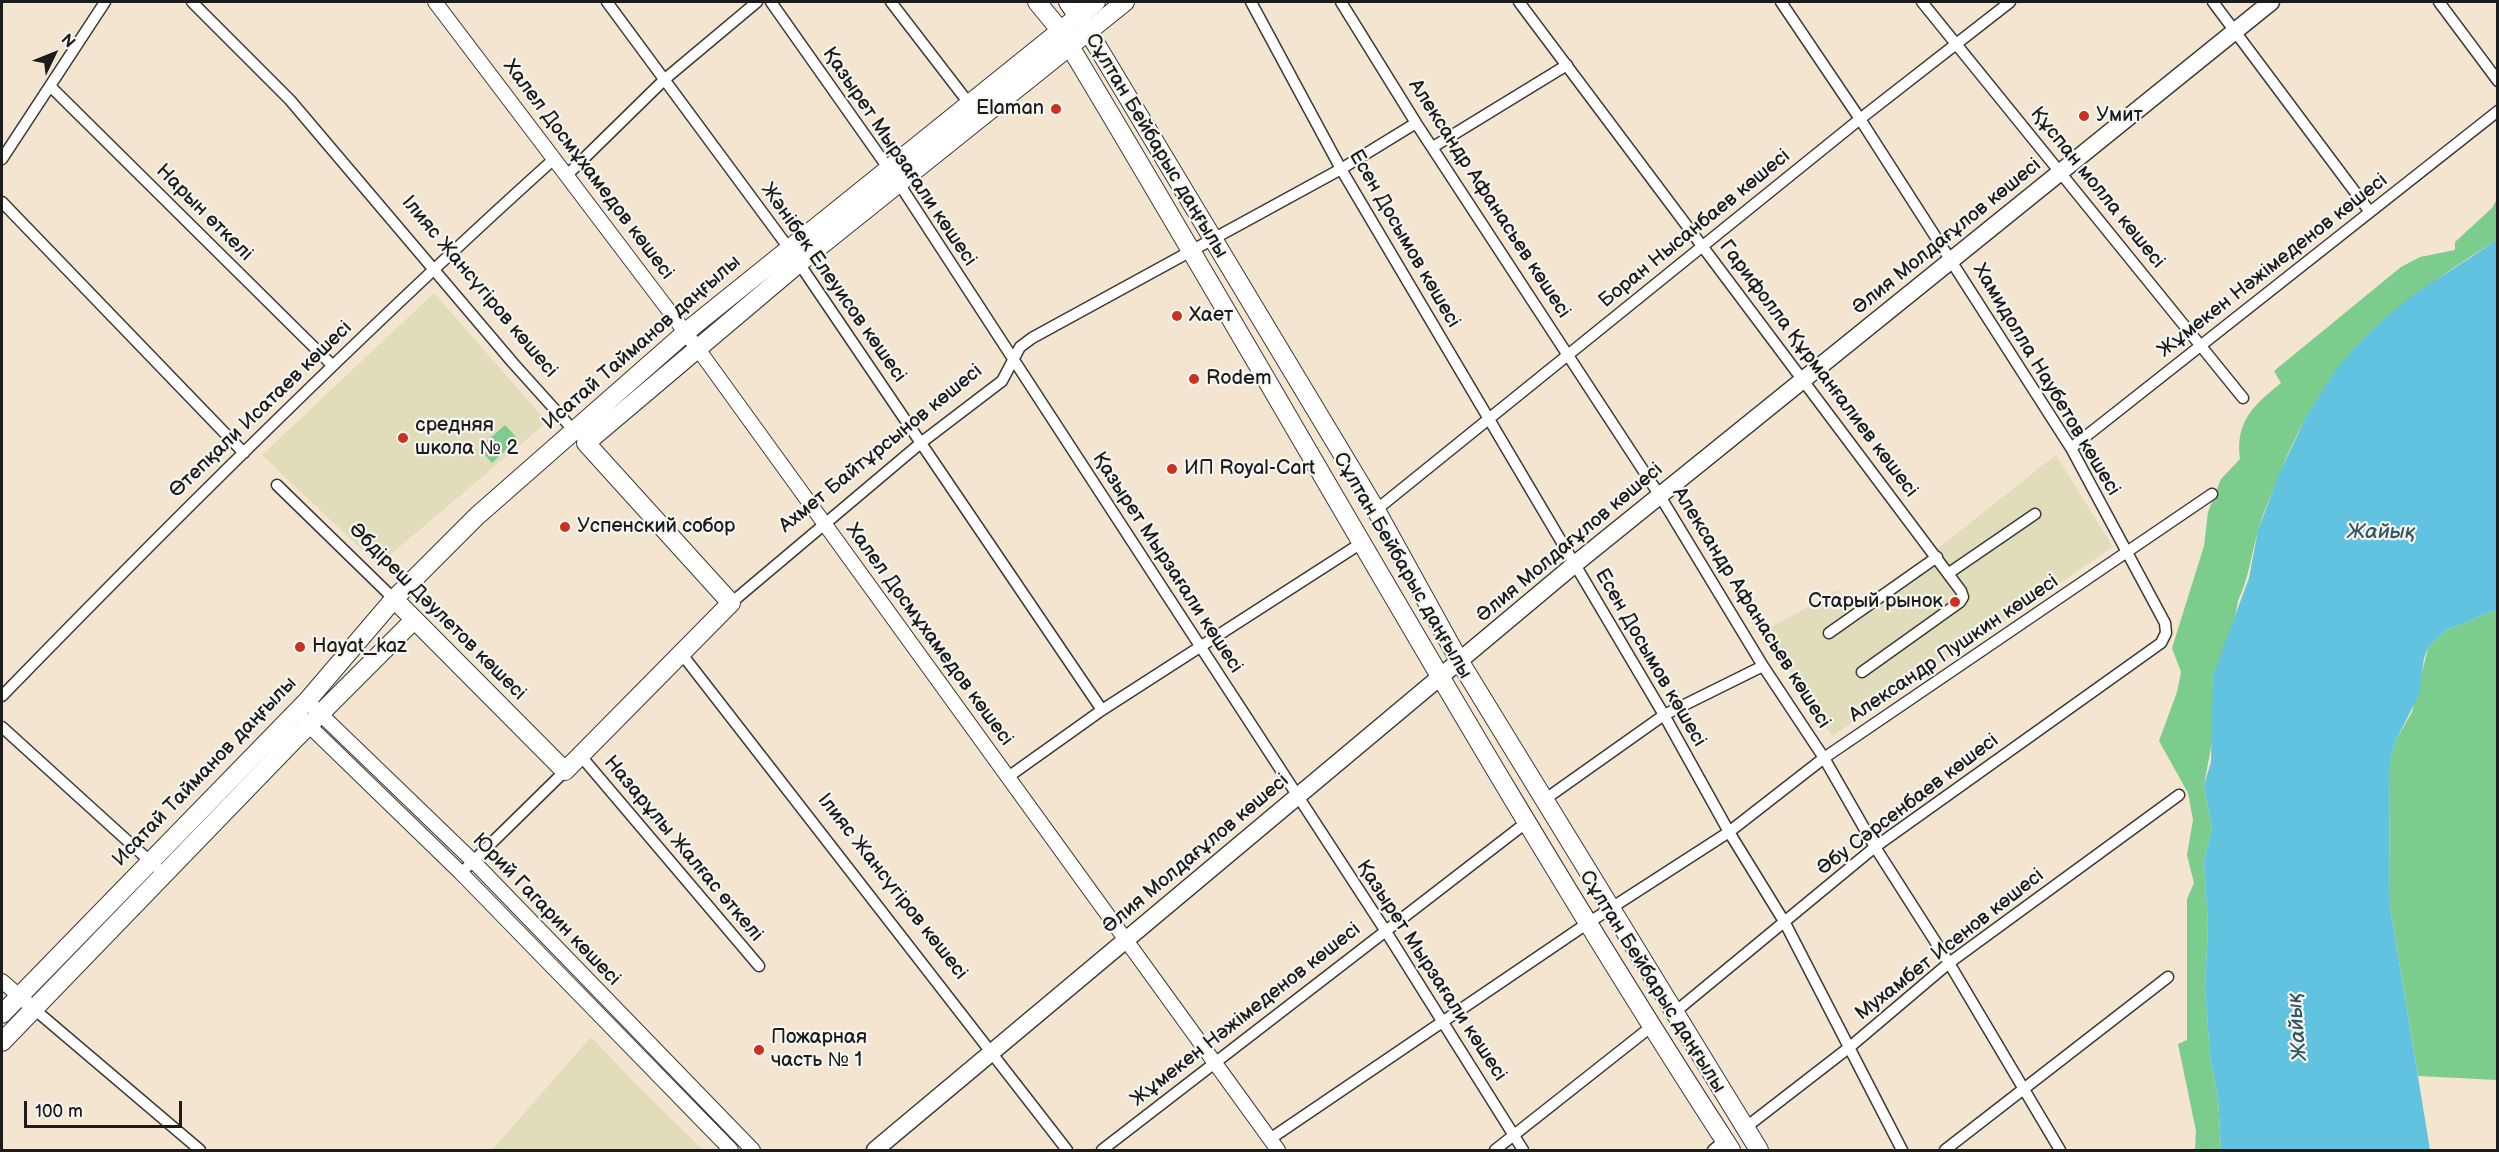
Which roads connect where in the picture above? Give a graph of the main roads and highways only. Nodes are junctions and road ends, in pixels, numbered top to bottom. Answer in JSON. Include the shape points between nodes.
{"nodes":[{"id":1,"x":1037,"y":2,"type":"edge"},
{"id":2,"x":1096,"y":2,"type":"edge"},
{"id":3,"x":1125,"y":2,"type":"edge"},
{"id":4,"x":2271,"y":2,"type":"edge"},
{"id":5,"x":1078,"y":16,"type":"edge"},
{"id":6,"x":1060,"y":30,"type":"junction"},
{"id":7,"x":1070,"y":46,"type":"junction"},
{"id":8,"x":1296,"y":377,"type":"junction"},
{"id":9,"x":1274,"y":390,"type":"junction"},
{"id":10,"x":580,"y":437,"type":"junction"},
{"id":11,"x":394,"y":599,"type":"junction"},
{"id":12,"x":731,"y":603,"type":"joint"},
{"id":13,"x":414,"y":620,"type":"junction"},
{"id":14,"x":1460,"y":662,"type":"junction"},
{"id":15,"x":1440,"y":679,"type":"junction"},
{"id":16,"x":308,"y":713,"type":"junction"},
{"id":17,"x":565,"y":771,"type":"joint"},
{"id":18,"x":2,"y":1014,"type":"edge"},
{"id":19,"x":2,"y":1042,"type":"edge"},
{"id":20,"x":1723,"y":1147,"type":"edge"},
{"id":21,"x":875,"y":1150,"type":"edge"},
{"id":22,"x":1759,"y":1150,"type":"edge"}],
"edges":[{"from":1,"to":6,"type":"main road","name":"Сұлтан Бейбарыс даңғылы"},
{"from":2,"to":5,"type":"main road","name":"Исатай Тайманов даңғылы"},
{"from":3,"to":5,"type":"main road","name":"Исатай Тайманов даңғылы"},
{"from":4,"to":14,"type":"main road","name":"Әлия Молдағұлов көшесі","via":[[1575,564]]},
{"from":5,"to":6,"type":"main road","name":"Исатай Тайманов даңғылы"},
{"from":5,"to":7,"type":"main road","name":"Исатай Тайманов даңғылы"},
{"from":5,"to":8,"type":"main road","name":"Сұлтан Бейбарыс даңғылы"},
{"from":6,"to":7,"type":"main road","name":"Сұлтан Бейбарыс даңғылы"},
{"from":6,"to":10,"type":"main road","name":"Исатай Тайманов даңғылы","via":[[686,332]]},
{"from":7,"to":9,"type":"main road","name":"Сұлтан Бейбарыс даңғылы"},
{"from":7,"to":10,"type":"main road","name":"Исатай Тайманов даңғылы","via":[[898,182],[698,349]]},
{"from":8,"to":9,"type":"main road","via":[[1288,387]]},
{"from":8,"to":14,"type":"main road","name":"Сұлтан Бейбарыс даңғылы","via":[[1376,510]]},
{"from":9,"to":15,"type":"main road","name":"Сұлтан Бейбарыс даңғылы"},
{"from":10,"to":11,"type":"main road","name":"Исатай Тайманов даңғылы","via":[[477,516]]},
{"from":10,"to":12,"type":"main road","name":"Ілияс Жансүгіров көшесі"},
{"from":11,"to":13,"type":"main road","name":"Әбдіреш Дәулетов көшесі"},
{"from":11,"to":16,"type":"main road","name":"Исатай Тайманов даңғылы"},
{"from":12,"to":17,"type":"main road","name":"Ахмет Байтұрсынов көшесі"},
{"from":13,"to":16,"type":"main road","name":"Исатай Тайманов даңғылы"},
{"from":13,"to":17,"type":"main road","name":"Әбдіреш Дәулетов көшесі"},
{"from":14,"to":15,"type":"main road","name":"Әлия Молдағұлов көшесі"},
{"from":14,"to":22,"type":"main road","name":"Сұлтан Бейбарыс даңғылы"},
{"from":15,"to":20,"type":"main road","name":"Сұлтан Бейбарыс даңғылы"},
{"from":15,"to":21,"type":"main road","name":"Әлия Молдағұлов көшесі"},
{"from":16,"to":18,"type":"main road","name":"Исатай Тайманов даңғылы","via":[[149,861]]},
{"from":16,"to":19,"type":"main road","name":"Исатай Тайманов даңғылы","via":[[164,874]]}]}
